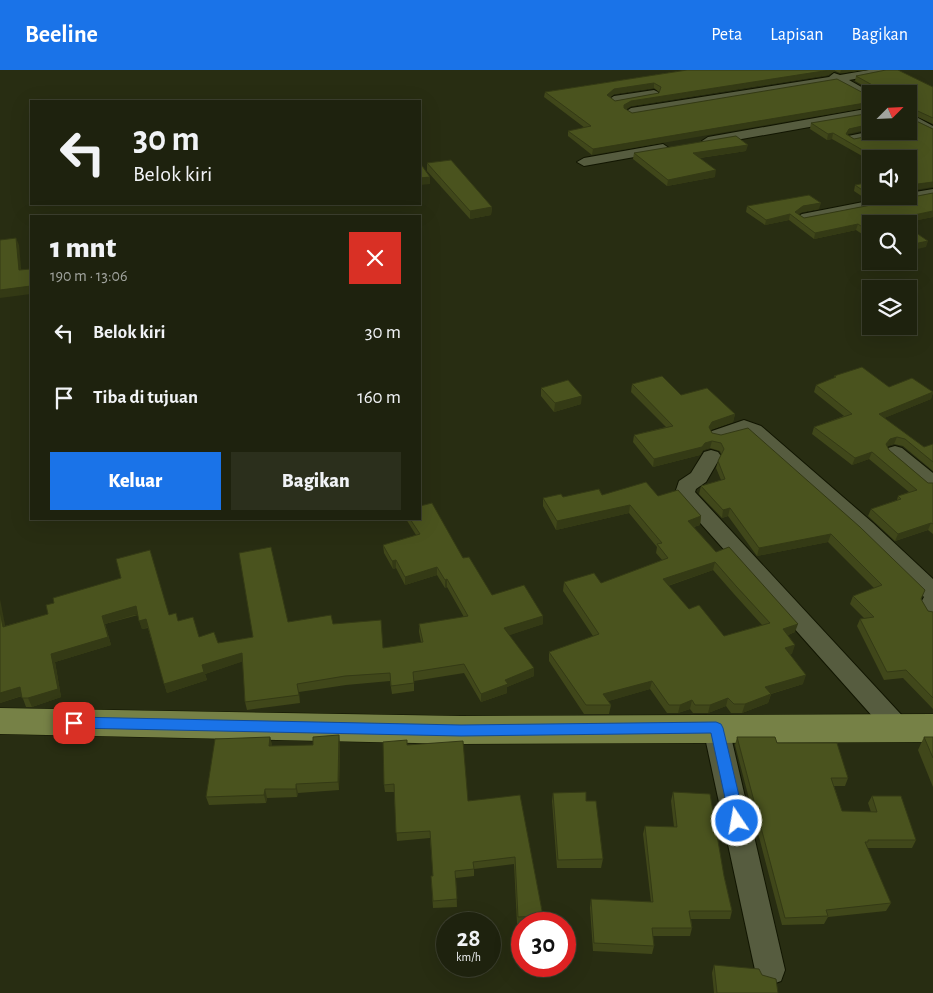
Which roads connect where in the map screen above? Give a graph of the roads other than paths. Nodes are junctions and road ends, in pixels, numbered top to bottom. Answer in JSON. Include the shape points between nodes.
{"nodes":[{"id":1,"x":823,"y":70,"type":"edge"},
{"id":2,"x":890,"y":70,"type":"edge"},
{"id":3,"x":838,"y":78,"type":"junction"},
{"id":4,"x":663,"y":92,"type":"edge"},
{"id":5,"x":862,"y":92,"type":"edge"},
{"id":6,"x":614,"y":100,"type":"edge"},
{"id":7,"x":862,"y":103,"type":"edge"},
{"id":8,"x":631,"y":112,"type":"edge"},
{"id":9,"x":862,"y":113,"type":"edge"},
{"id":10,"x":918,"y":121,"type":"edge"},
{"id":11,"x":743,"y":125,"type":"junction"},
{"id":12,"x":930,"y":126,"type":"edge"},
{"id":13,"x":862,"y":137,"type":"edge"},
{"id":14,"x":852,"y":139,"type":"edge"},
{"id":15,"x":692,"y":143,"type":"edge"},
{"id":16,"x":672,"y":147,"type":"edge"},
{"id":17,"x":584,"y":162,"type":"dead end"},
{"id":18,"x":933,"y":194,"type":"edge"},
{"id":19,"x":802,"y":218,"type":"edge"},
{"id":20,"x":719,"y":435,"type":"edge"},
{"id":21,"x":895,"y":452,"type":"edge"},
{"id":22,"x":711,"y":456,"type":"dead end"},
{"id":23,"x":933,"y":483,"type":"edge"},
{"id":24,"x":933,"y":592,"type":"edge"},
{"id":25,"x":933,"y":601,"type":"edge"},
{"id":26,"x":933,"y":611,"type":"edge"},
{"id":27,"x":0,"y":721,"type":"edge"},
{"id":28,"x":716,"y":728,"type":"junction"},
{"id":29,"x":933,"y":728,"type":"edge"},
{"id":30,"x":899,"y":729,"type":"junction"},
{"id":31,"x":770,"y":970,"type":"dead end"}],
"edges":[{"from":1,"to":3,"type":"street"},
{"from":2,"to":3,"type":"street"},
{"from":3,"to":5,"type":"street"},
{"from":3,"to":8,"type":"street"},
{"from":4,"to":6,"type":"street"},
{"from":7,"to":11,"type":"street"},
{"from":9,"to":11,"type":"street"},
{"from":10,"to":12,"type":"street"},
{"from":11,"to":15,"type":"street"},
{"from":13,"to":14,"type":"street"},
{"from":16,"to":17,"type":"street"},
{"from":18,"to":19,"type":"street"},
{"from":20,"to":24,"type":"street","via":[[744,426],[754,430]]},
{"from":21,"to":23,"type":"street"},
{"from":22,"to":30,"type":"street","via":[[699,477],[686,486],[685,493]]},
{"from":25,"to":26,"type":"street","via":[[930,606]]},
{"from":27,"to":28,"type":"main road","via":[[461,730]]},
{"from":28,"to":30,"type":"main road"},
{"from":28,"to":31,"type":"street"},
{"from":29,"to":30,"type":"main road"}]}
